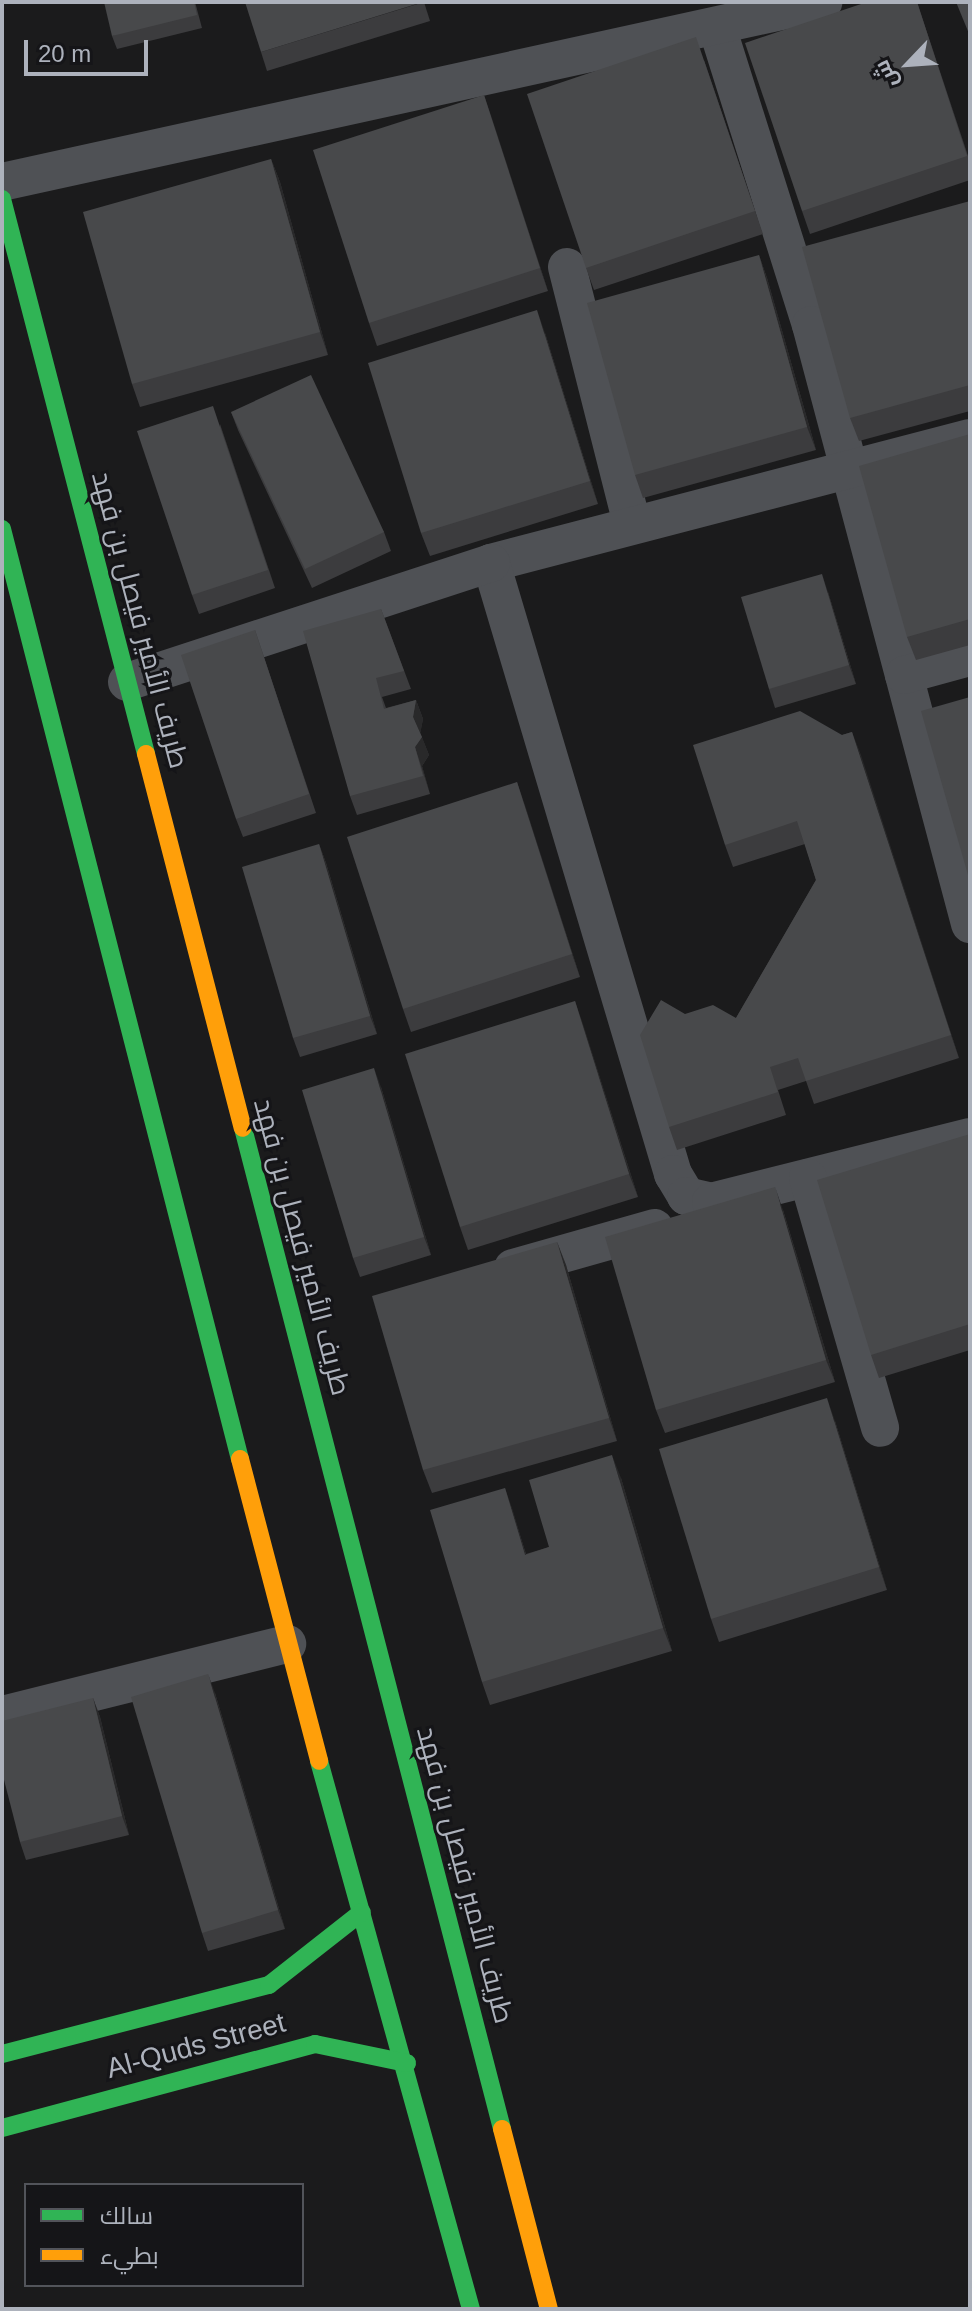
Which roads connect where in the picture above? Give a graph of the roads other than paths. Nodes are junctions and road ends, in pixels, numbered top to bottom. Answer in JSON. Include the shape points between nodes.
{"nodes":[{"id":1,"x":823,"y":2,"type":"edge"},
{"id":2,"x":717,"y":27,"type":"junction"},
{"id":3,"x":2,"y":182,"type":"edge"},
{"id":4,"x":2,"y":199,"type":"edge"},
{"id":5,"x":567,"y":267,"type":"dead end"},
{"id":6,"x":970,"y":438,"type":"edge"},
{"id":7,"x":849,"y":469,"type":"junction"},
{"id":8,"x":632,"y":523,"type":"junction"},
{"id":9,"x":2,"y":529,"type":"edge"},
{"id":10,"x":491,"y":563,"type":"junction"},
{"id":11,"x":970,"y":657,"type":"edge"},
{"id":12,"x":904,"y":675,"type":"junction"},
{"id":13,"x":127,"y":682,"type":"junction"},
{"id":14,"x":957,"y":714,"type":"edge"},
{"id":15,"x":917,"y":724,"type":"junction"},
{"id":16,"x":970,"y":924,"type":"edge"},
{"id":17,"x":970,"y":1137,"type":"edge"},
{"id":18,"x":808,"y":1178,"type":"junction"},
{"id":19,"x":711,"y":1202,"type":"junction"},
{"id":20,"x":474,"y":1279,"type":"edge"},
{"id":21,"x":880,"y":1428,"type":"dead end"},
{"id":22,"x":287,"y":1644,"type":"junction"},
{"id":23,"x":2,"y":1715,"type":"edge"},
{"id":24,"x":362,"y":1912,"type":"junction"},
{"id":25,"x":2,"y":2054,"type":"edge"},
{"id":26,"x":407,"y":2063,"type":"junction"},
{"id":27,"x":2,"y":2128,"type":"edge"},
{"id":28,"x":471,"y":2309,"type":"edge"},
{"id":29,"x":549,"y":2309,"type":"edge"}],
"edges":[{"from":1,"to":2,"type":"street"},
{"from":2,"to":3,"type":"street"},
{"from":2,"to":7,"type":"street","via":[[811,325]]},
{"from":4,"to":13,"type":"main road","name":"طريف الأمير فيصل بن فهد"},
{"from":5,"to":8,"type":"street"},
{"from":6,"to":7,"type":"street"},
{"from":7,"to":8,"type":"street"},
{"from":7,"to":12,"type":"street"},
{"from":8,"to":10,"type":"street"},
{"from":9,"to":22,"type":"main road"},
{"from":10,"to":13,"type":"street"},
{"from":10,"to":19,"type":"street","via":[[673,1174],[686,1196]]},
{"from":11,"to":12,"type":"street"},
{"from":12,"to":15,"type":"street"},
{"from":13,"to":29,"type":"main road","name":"طريف الأمير فيصل بن فهد"},
{"from":14,"to":15,"type":"street"},
{"from":15,"to":16,"type":"street"},
{"from":17,"to":18,"type":"street"},
{"from":18,"to":19,"type":"street"},
{"from":18,"to":21,"type":"street"},
{"from":19,"to":20,"type":"street","via":[[656,1227]]},
{"from":22,"to":23,"type":"street"},
{"from":22,"to":24,"type":"main road"},
{"from":24,"to":25,"type":"main road","name":"Al-Quds Street","via":[[269,1985]]},
{"from":24,"to":26,"type":"main road"},
{"from":26,"to":27,"type":"main road","name":"Al-Quds Street","via":[[315,2044]]},
{"from":26,"to":28,"type":"main road"}]}
